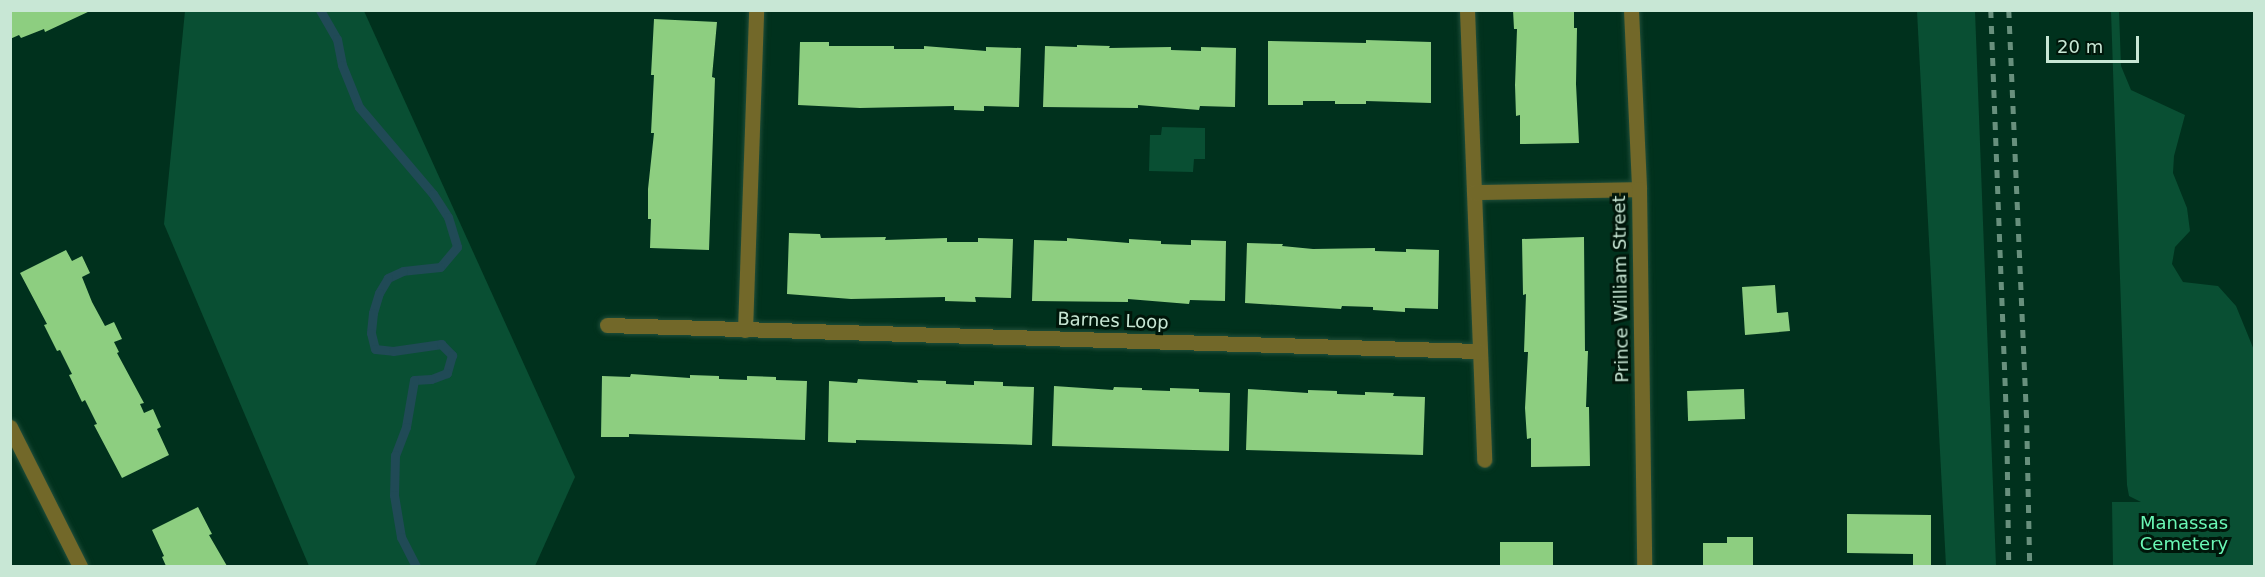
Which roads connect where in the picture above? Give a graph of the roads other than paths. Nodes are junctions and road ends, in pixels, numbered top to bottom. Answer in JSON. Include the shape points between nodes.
{"nodes":[{"id":1,"x":756,"y":10,"type":"edge"},
{"id":2,"x":1467,"y":10,"type":"edge"},
{"id":3,"x":1631,"y":10,"type":"edge"},
{"id":4,"x":1639,"y":189,"type":"junction"},
{"id":5,"x":1474,"y":192,"type":"junction"},
{"id":6,"x":607,"y":325,"type":"dead end"},
{"id":7,"x":745,"y":330,"type":"junction"},
{"id":8,"x":1480,"y":351,"type":"junction"},
{"id":9,"x":10,"y":427,"type":"edge"},
{"id":10,"x":1484,"y":460,"type":"dead end"},
{"id":11,"x":80,"y":567,"type":"edge"},
{"id":12,"x":1644,"y":567,"type":"edge"}],
"edges":[{"from":1,"to":7,"type":"street"},
{"from":2,"to":5,"type":"street"},
{"from":3,"to":4,"type":"street","name":"Prince William Street"},
{"from":4,"to":5,"type":"street"},
{"from":4,"to":12,"type":"street","name":"Prince William Street"},
{"from":5,"to":8,"type":"street"},
{"from":6,"to":7,"type":"street","name":"Barnes Loop"},
{"from":7,"to":8,"type":"street","name":"Barnes Loop"},
{"from":8,"to":10,"type":"street"},
{"from":9,"to":11,"type":"street"}]}
